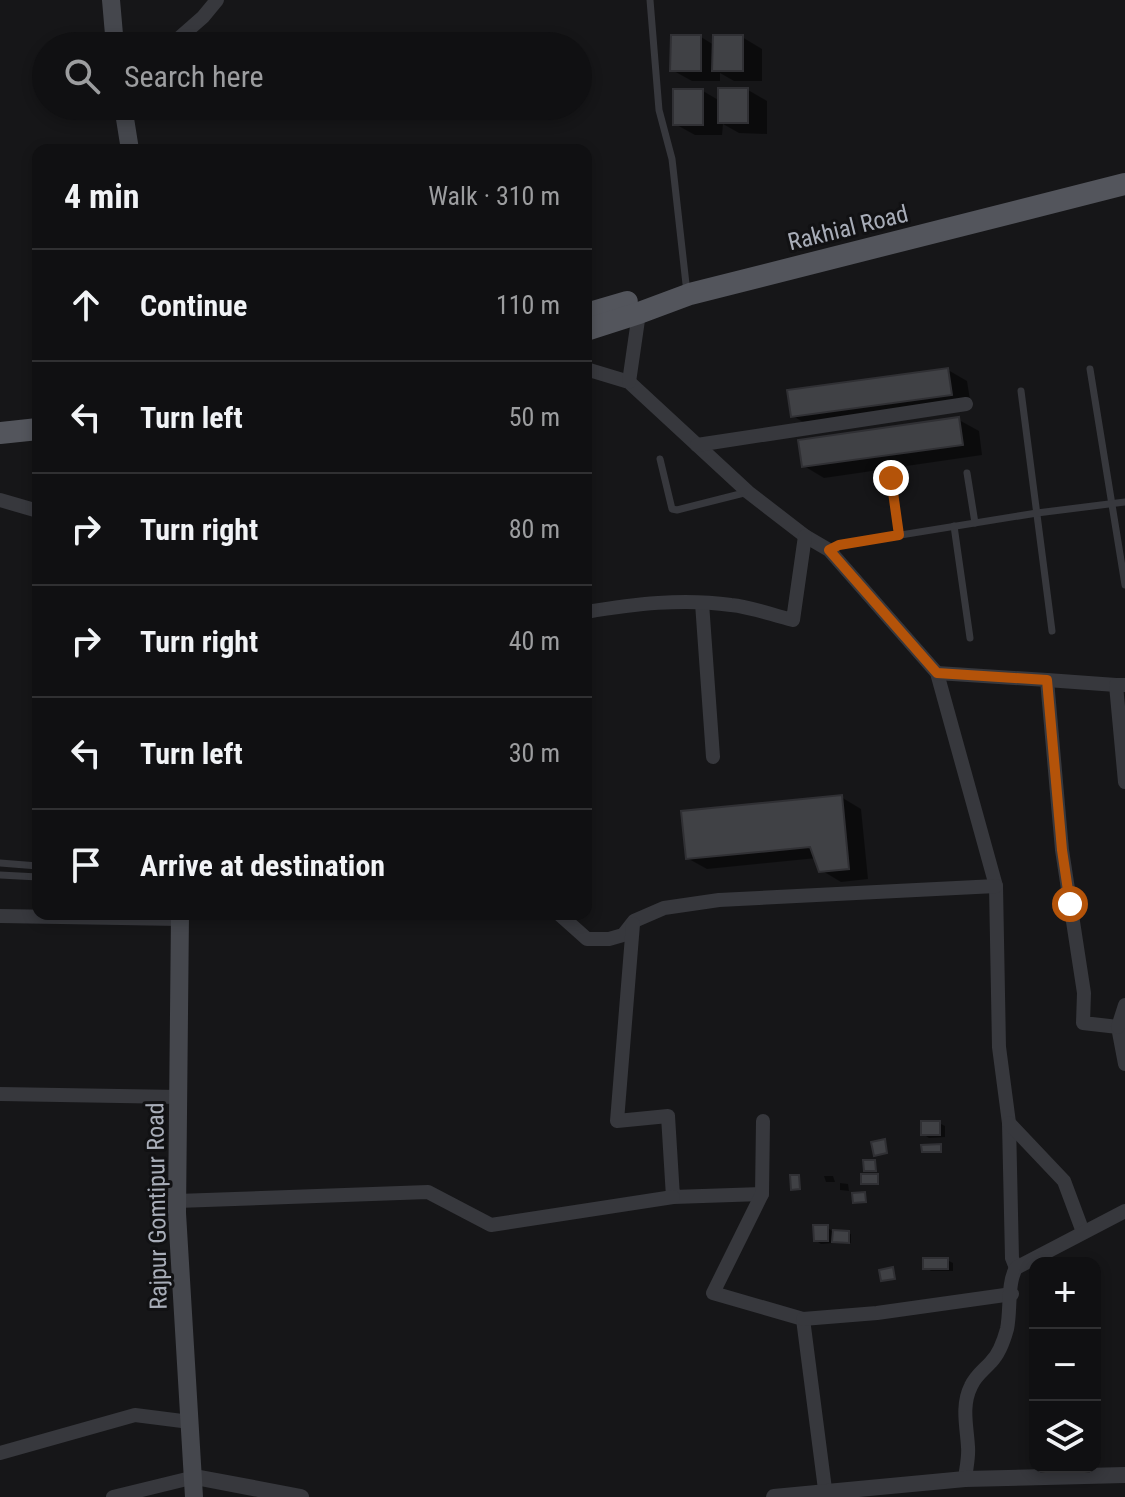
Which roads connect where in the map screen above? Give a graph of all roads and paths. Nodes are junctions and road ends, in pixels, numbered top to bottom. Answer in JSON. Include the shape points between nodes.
{"nodes":[{"id":1,"x":111,"y":0,"type":"edge"},
{"id":2,"x":217,"y":0,"type":"edge"},
{"id":3,"x":650,"y":0,"type":"edge"},
{"id":4,"x":114,"y":32,"type":"edge"},
{"id":5,"x":186,"y":32,"type":"edge"},
{"id":6,"x":125,"y":120,"type":"edge"},
{"id":7,"x":129,"y":144,"type":"edge"},
{"id":8,"x":1125,"y":173,"type":"edge"},
{"id":9,"x":1125,"y":184,"type":"edge"},
{"id":10,"x":686,"y":284,"type":"junction"},
{"id":11,"x":592,"y":312,"type":"edge"},
{"id":12,"x":639,"y":313,"type":"junction"},
{"id":13,"x":592,"y":328,"type":"edge"},
{"id":14,"x":1090,"y":369,"type":"dead end"},
{"id":15,"x":592,"y":371,"type":"edge"},
{"id":16,"x":629,"y":382,"type":"junction"},
{"id":17,"x":1021,"y":391,"type":"dead end"},
{"id":18,"x":966,"y":404,"type":"dead end"},
{"id":19,"x":32,"y":430,"type":"edge"},
{"id":20,"x":0,"y":433,"type":"edge"},
{"id":21,"x":697,"y":445,"type":"junction"},
{"id":22,"x":660,"y":459,"type":"dead end"},
{"id":23,"x":967,"y":473,"type":"dead end"},
{"id":24,"x":891,"y":478,"type":"dead end"},
{"id":25,"x":748,"y":492,"type":"junction"},
{"id":26,"x":0,"y":500,"type":"edge"},
{"id":27,"x":1125,"y":502,"type":"edge"},
{"id":28,"x":1111,"y":504,"type":"junction"},
{"id":29,"x":32,"y":509,"type":"edge"},
{"id":30,"x":1037,"y":513,"type":"junction"},
{"id":31,"x":975,"y":523,"type":"junction"},
{"id":32,"x":954,"y":526,"type":"junction"},
{"id":33,"x":899,"y":535,"type":"junction"},
{"id":34,"x":805,"y":536,"type":"junction"},
{"id":35,"x":829,"y":550,"type":"junction"},
{"id":36,"x":1125,"y":585,"type":"edge"},
{"id":37,"x":702,"y":603,"type":"junction"},
{"id":38,"x":592,"y":611,"type":"edge"},
{"id":39,"x":1052,"y":631,"type":"dead end"},
{"id":40,"x":970,"y":638,"type":"dead end"},
{"id":41,"x":937,"y":673,"type":"junction"},
{"id":42,"x":1047,"y":680,"type":"junction"},
{"id":43,"x":1120,"y":685,"type":"edge"},
{"id":44,"x":713,"y":757,"type":"dead end"},
{"id":45,"x":1125,"y":782,"type":"edge"},
{"id":46,"x":0,"y":863,"type":"edge"},
{"id":47,"x":32,"y":866,"type":"edge"},
{"id":48,"x":0,"y":875,"type":"edge"},
{"id":49,"x":32,"y":877,"type":"edge"},
{"id":50,"x":996,"y":886,"type":"junction"},
{"id":51,"x":0,"y":916,"type":"edge"},
{"id":52,"x":32,"y":916,"type":"edge"},
{"id":53,"x":180,"y":920,"type":"edge"},
{"id":54,"x":566,"y":920,"type":"edge"},
{"id":55,"x":634,"y":921,"type":"junction"},
{"id":56,"x":1125,"y":1005,"type":"edge"},
{"id":57,"x":1118,"y":1027,"type":"junction"},
{"id":58,"x":1125,"y":1064,"type":"edge"},
{"id":59,"x":0,"y":1094,"type":"edge"},
{"id":60,"x":179,"y":1097,"type":"junction"},
{"id":61,"x":763,"y":1121,"type":"dead end"},
{"id":62,"x":1009,"y":1123,"type":"junction"},
{"id":63,"x":762,"y":1194,"type":"junction"},
{"id":64,"x":673,"y":1197,"type":"junction"},
{"id":65,"x":177,"y":1201,"type":"junction"},
{"id":66,"x":1125,"y":1211,"type":"edge"},
{"id":67,"x":1083,"y":1232,"type":"junction"},
{"id":68,"x":1016,"y":1268,"type":"junction"},
{"id":69,"x":1012,"y":1294,"type":"junction"},
{"id":70,"x":803,"y":1319,"type":"junction"},
{"id":71,"x":190,"y":1422,"type":"junction"},
{"id":72,"x":0,"y":1453,"type":"edge"},
{"id":73,"x":1125,"y":1475,"type":"edge"},
{"id":74,"x":195,"y":1477,"type":"junction"},
{"id":75,"x":965,"y":1479,"type":"junction"},
{"id":76,"x":826,"y":1494,"type":"edge"},
{"id":77,"x":113,"y":1497,"type":"edge"},
{"id":78,"x":194,"y":1497,"type":"edge"},
{"id":79,"x":301,"y":1497,"type":"edge"},
{"id":80,"x":774,"y":1497,"type":"edge"}],
"edges":[{"from":1,"to":4,"type":"main road"},
{"from":2,"to":5,"type":"street"},
{"from":3,"to":10,"type":"lane","via":[[659,110],[672,159]]},
{"from":6,"to":7,"type":"main road"},
{"from":8,"to":10,"type":"main road","name":"Rakhial Road"},
{"from":9,"to":12,"type":"main road","name":"Rakhial Road","via":[[690,294]]},
{"from":10,"to":11,"type":"main road","name":"Rakhial Road"},
{"from":12,"to":13,"type":"main road","name":"Rakhial Road"},
{"from":12,"to":16,"type":"street"},
{"from":14,"to":28,"type":"lane"},
{"from":15,"to":16,"type":"street"},
{"from":16,"to":21,"type":"street"},
{"from":17,"to":30,"type":"lane"},
{"from":18,"to":21,"type":"street"},
{"from":19,"to":20,"type":"main road"},
{"from":21,"to":25,"type":"street"},
{"from":22,"to":25,"type":"lane","via":[[672,509]]},
{"from":23,"to":31,"type":"lane"},
{"from":24,"to":33,"type":"lane"},
{"from":25,"to":34,"type":"street"},
{"from":26,"to":29,"type":"street"},
{"from":27,"to":28,"type":"lane"},
{"from":28,"to":30,"type":"lane"},
{"from":28,"to":36,"type":"lane"},
{"from":30,"to":31,"type":"lane"},
{"from":30,"to":39,"type":"lane"},
{"from":31,"to":32,"type":"lane"},
{"from":32,"to":33,"type":"lane"},
{"from":32,"to":40,"type":"lane"},
{"from":33,"to":35,"type":"lane"},
{"from":34,"to":35,"type":"street"},
{"from":34,"to":37,"type":"street","via":[[793,620]]},
{"from":35,"to":41,"type":"street"},
{"from":37,"to":38,"type":"street","via":[[646,603]]},
{"from":37,"to":44,"type":"street"},
{"from":41,"to":42,"type":"street"},
{"from":41,"to":50,"type":"street"},
{"from":42,"to":43,"type":"street"},
{"from":42,"to":57,"type":"street","via":[[1062,850],[1084,993],[1083,1023]]},
{"from":43,"to":45,"type":"street"},
{"from":46,"to":47,"type":"lane"},
{"from":48,"to":49,"type":"lane"},
{"from":50,"to":55,"type":"street","via":[[719,900],[664,908]]},
{"from":50,"to":62,"type":"street","via":[[999,1047]]},
{"from":51,"to":52,"type":"street"},
{"from":53,"to":60,"type":"main road","name":"Rajpur Gomtipur Road"},
{"from":54,"to":55,"type":"street","via":[[587,939],[623,935]]},
{"from":55,"to":64,"type":"street","via":[[617,1121],[668,1116]]},
{"from":56,"to":57,"type":"street"},
{"from":57,"to":58,"type":"street"},
{"from":59,"to":60,"type":"street"},
{"from":60,"to":65,"type":"main road","name":"Rajpur Gomtipur Road"},
{"from":61,"to":63,"type":"street"},
{"from":62,"to":67,"type":"street","via":[[1064,1181]]},
{"from":62,"to":68,"type":"street"},
{"from":63,"to":64,"type":"street"},
{"from":63,"to":70,"type":"street","via":[[713,1293]]},
{"from":64,"to":65,"type":"street","via":[[491,1225],[428,1192]]},
{"from":65,"to":71,"type":"main road","name":"Rajpur Gomtipur Road"},
{"from":66,"to":67,"type":"street"},
{"from":67,"to":68,"type":"street"},
{"from":68,"to":69,"type":"street"},
{"from":69,"to":70,"type":"street"},
{"from":69,"to":75,"type":"street","via":[[1002,1344],[970,1387],[966,1401]]},
{"from":70,"to":76,"type":"street"},
{"from":71,"to":72,"type":"street","via":[[135,1415]]},
{"from":71,"to":74,"type":"main road","name":"Rajpur Gomtipur Road"},
{"from":73,"to":75,"type":"street"},
{"from":74,"to":77,"type":"street"},
{"from":74,"to":78,"type":"main road","name":"Rajpur Gomtipur Road"},
{"from":74,"to":79,"type":"street"},
{"from":75,"to":76,"type":"street"},
{"from":76,"to":80,"type":"street"}]}
